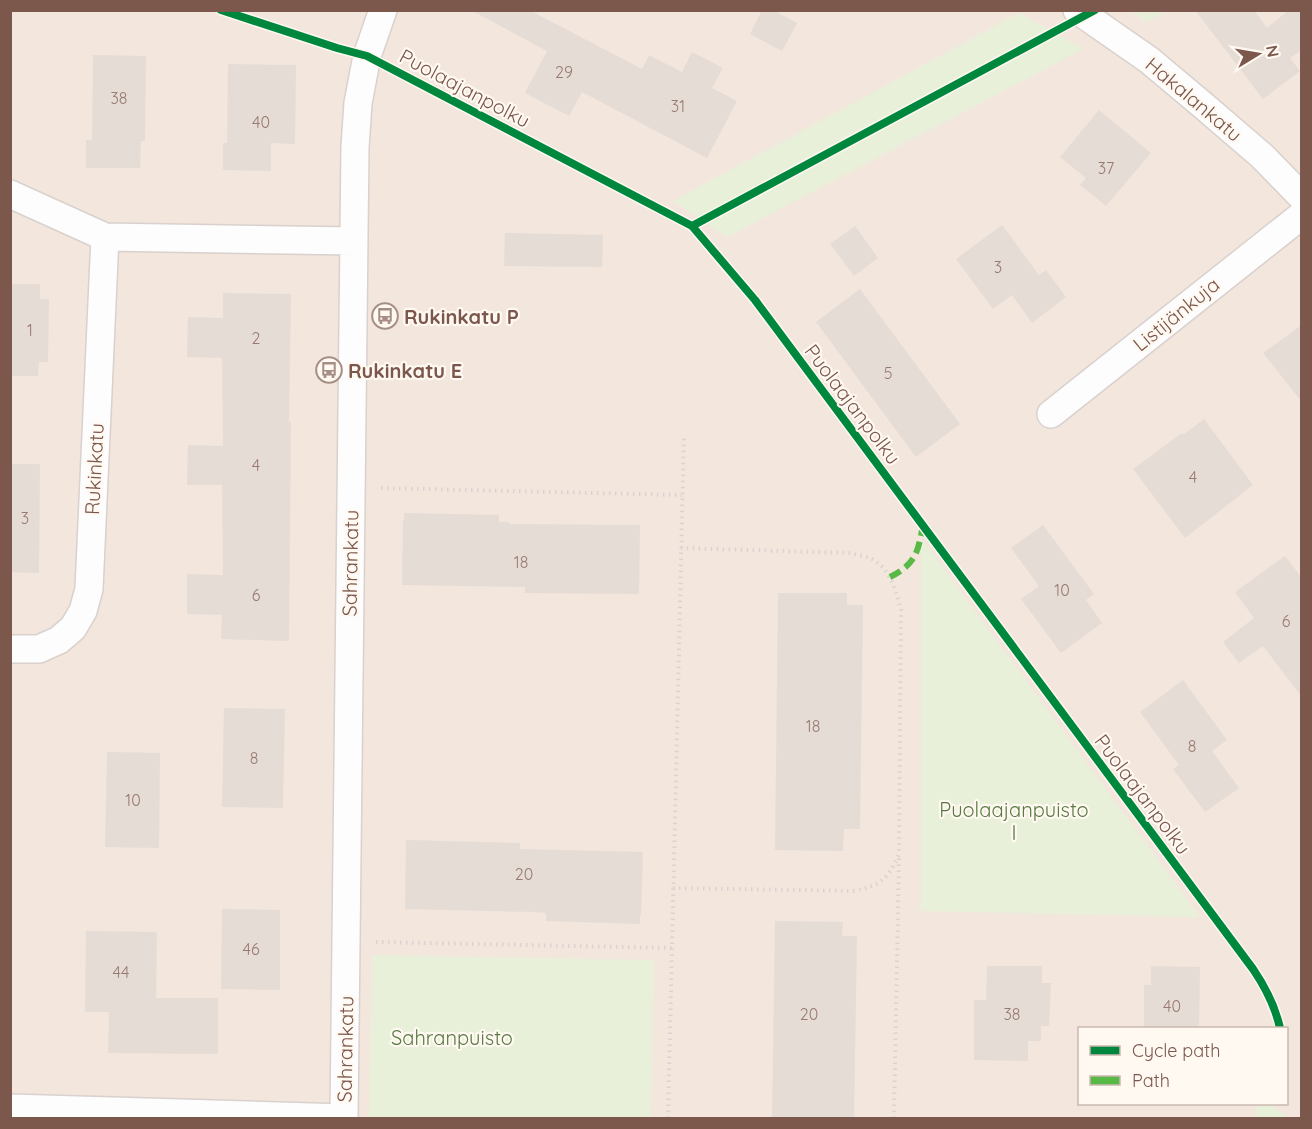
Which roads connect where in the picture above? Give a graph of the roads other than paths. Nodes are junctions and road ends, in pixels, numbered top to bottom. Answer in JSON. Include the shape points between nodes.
{"nodes":[{"id":1,"x":384,"y":10,"type":"edge"},
{"id":2,"x":1077,"y":10,"type":"edge"},
{"id":3,"x":10,"y":194,"type":"edge"},
{"id":4,"x":1302,"y":197,"type":"edge"},
{"id":5,"x":1302,"y":215,"type":"edge"},
{"id":6,"x":105,"y":237,"type":"junction"},
{"id":7,"x":354,"y":241,"type":"junction"},
{"id":8,"x":1051,"y":414,"type":"dead end"},
{"id":9,"x":10,"y":649,"type":"edge"},
{"id":10,"x":10,"y":1108,"type":"edge"},
{"id":11,"x":86,"y":1115,"type":"edge"},
{"id":12,"x":344,"y":1118,"type":"edge"}],
"edges":[{"from":1,"to":7,"type":"street","name":"Sahrankatu","via":[[368,56],[358,103]]},
{"from":2,"to":4,"type":"street","name":"Hakalankatu","via":[[1149,60],[1262,156]]},
{"from":3,"to":6,"type":"street"},
{"from":5,"to":8,"type":"street","name":"Listijänkuja"},
{"from":6,"to":7,"type":"street"},
{"from":6,"to":9,"type":"street","name":"Rukinkatu","via":[[89,589],[73,628],[59,640],[39,649]]},
{"from":7,"to":12,"type":"street","name":"Sahrankatu"},
{"from":10,"to":11,"type":"street"},
{"from":11,"to":12,"type":"street"}]}
